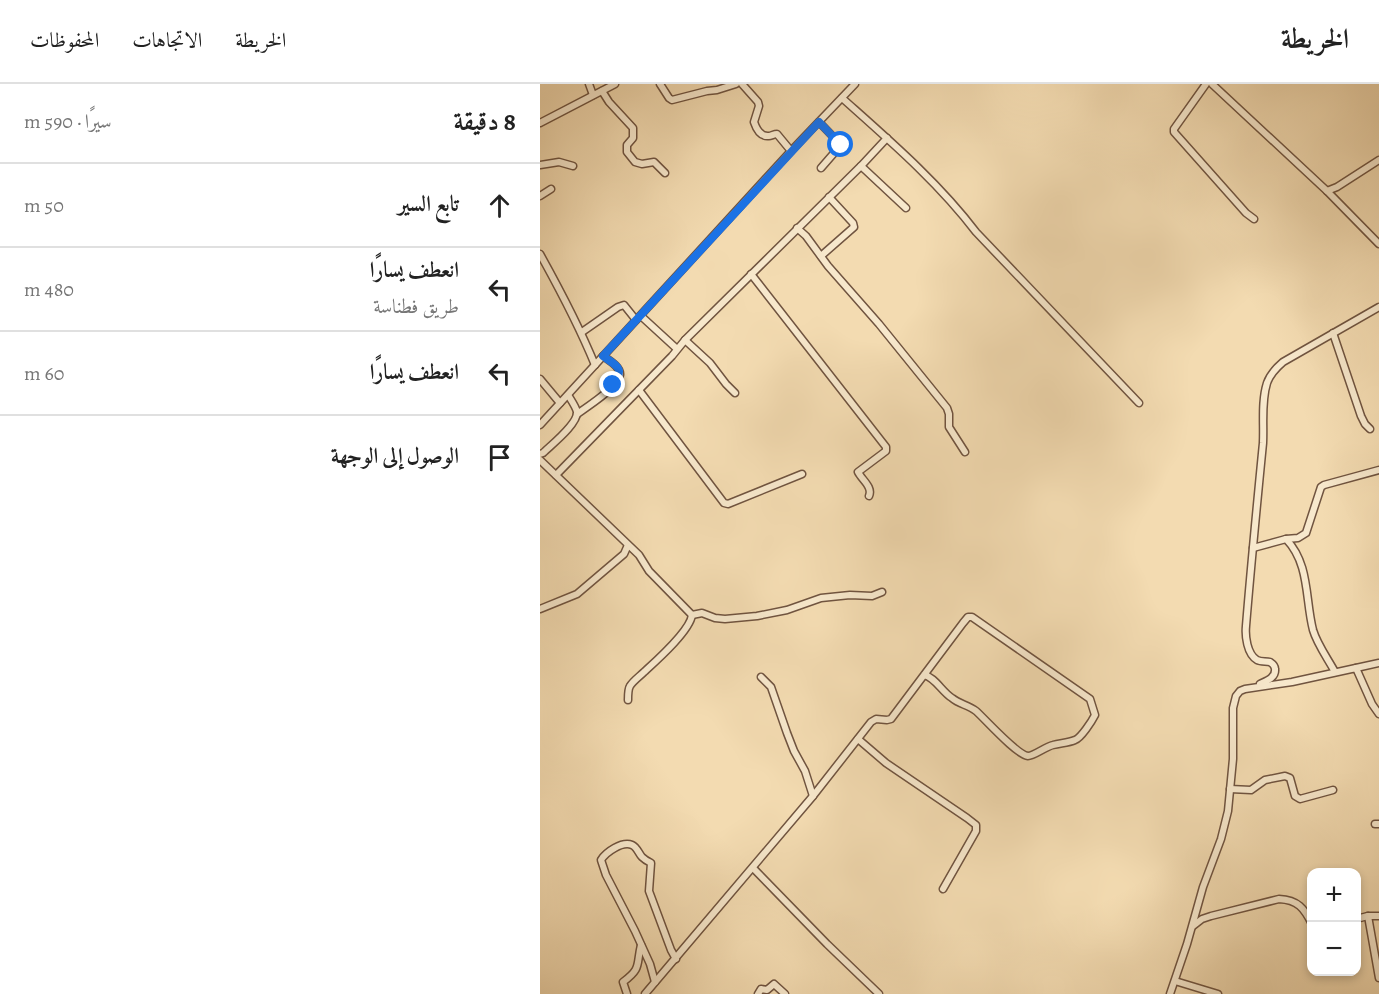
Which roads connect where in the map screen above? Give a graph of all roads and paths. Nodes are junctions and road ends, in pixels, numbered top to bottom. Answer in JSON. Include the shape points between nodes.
{"nodes":[{"id":1,"x":589,"y":84,"type":"edge"},
{"id":2,"x":615,"y":84,"type":"edge"},
{"id":3,"x":660,"y":84,"type":"edge"},
{"id":4,"x":736,"y":84,"type":"edge"},
{"id":5,"x":742,"y":84,"type":"edge"},
{"id":6,"x":855,"y":84,"type":"edge"},
{"id":7,"x":1206,"y":84,"type":"edge"},
{"id":8,"x":1212,"y":84,"type":"edge"},
{"id":9,"x":602,"y":91,"type":"junction"},
{"id":10,"x":593,"y":95,"type":"junction"},
{"id":11,"x":842,"y":98,"type":"junction"},
{"id":12,"x":819,"y":122,"type":"junction"},
{"id":13,"x":540,"y":123,"type":"edge"},
{"id":14,"x":887,"y":138,"type":"junction"},
{"id":15,"x":791,"y":151,"type":"junction"},
{"id":16,"x":1379,"y":160,"type":"edge"},
{"id":17,"x":540,"y":165,"type":"edge"},
{"id":18,"x":573,"y":166,"type":"dead end"},
{"id":19,"x":861,"y":166,"type":"junction"},
{"id":20,"x":821,"y":168,"type":"dead end"},
{"id":21,"x":665,"y":173,"type":"dead end"},
{"id":22,"x":551,"y":189,"type":"dead end"},
{"id":23,"x":1327,"y":191,"type":"junction"},
{"id":24,"x":540,"y":196,"type":"edge"},
{"id":25,"x":828,"y":197,"type":"junction"},
{"id":26,"x":906,"y":208,"type":"dead end"},
{"id":27,"x":1254,"y":219,"type":"dead end"},
{"id":28,"x":797,"y":228,"type":"junction"},
{"id":29,"x":1378,"y":242,"type":"edge"},
{"id":30,"x":540,"y":254,"type":"edge"},
{"id":31,"x":821,"y":256,"type":"junction"},
{"id":32,"x":752,"y":274,"type":"junction"},
{"id":33,"x":1379,"y":307,"type":"edge"},
{"id":34,"x":638,"y":318,"type":"junction"},
{"id":35,"x":582,"y":332,"type":"junction"},
{"id":36,"x":1333,"y":333,"type":"junction"},
{"id":37,"x":685,"y":340,"type":"junction"},
{"id":38,"x":677,"y":349,"type":"junction"},
{"id":39,"x":603,"y":356,"type":"junction"},
{"id":40,"x":596,"y":365,"type":"junction"},
{"id":41,"x":540,"y":379,"type":"edge"},
{"id":42,"x":639,"y":390,"type":"junction"},
{"id":43,"x":735,"y":393,"type":"dead end"},
{"id":44,"x":568,"y":395,"type":"junction"},
{"id":45,"x":560,"y":403,"type":"junction"},
{"id":46,"x":1139,"y":403,"type":"dead end"},
{"id":47,"x":577,"y":414,"type":"junction"},
{"id":48,"x":540,"y":425,"type":"edge"},
{"id":49,"x":1370,"y":429,"type":"dead end"},
{"id":50,"x":965,"y":452,"type":"dead end"},
{"id":51,"x":540,"y":454,"type":"edge"},
{"id":52,"x":540,"y":460,"type":"edge"},
{"id":53,"x":1379,"y":470,"type":"edge"},
{"id":54,"x":802,"y":474,"type":"dead end"},
{"id":55,"x":556,"y":475,"type":"junction"},
{"id":56,"x":869,"y":496,"type":"dead end"},
{"id":57,"x":1286,"y":539,"type":"junction"},
{"id":58,"x":628,"y":545,"type":"junction"},
{"id":59,"x":1253,"y":548,"type":"junction"},
{"id":60,"x":882,"y":592,"type":"dead end"},
{"id":61,"x":540,"y":609,"type":"edge"},
{"id":62,"x":692,"y":615,"type":"junction"},
{"id":63,"x":1379,"y":663,"type":"edge"},
{"id":64,"x":1356,"y":668,"type":"junction"},
{"id":65,"x":1335,"y":672,"type":"junction"},
{"id":66,"x":924,"y":675,"type":"junction"},
{"id":67,"x":761,"y":677,"type":"dead end"},
{"id":68,"x":1256,"y":687,"type":"junction"},
{"id":69,"x":627,"y":699,"type":"dead end"},
{"id":70,"x":1379,"y":714,"type":"edge"},
{"id":71,"x":858,"y":739,"type":"junction"},
{"id":72,"x":1230,"y":789,"type":"junction"},
{"id":73,"x":1333,"y":790,"type":"dead end"},
{"id":74,"x":813,"y":796,"type":"junction"},
{"id":75,"x":753,"y":868,"type":"junction"},
{"id":76,"x":943,"y":889,"type":"dead end"},
{"id":77,"x":1379,"y":915,"type":"edge"},
{"id":78,"x":1368,"y":916,"type":"junction"},
{"id":79,"x":1361,"y":918,"type":"edge"},
{"id":80,"x":1310,"y":922,"type":"edge"},
{"id":81,"x":1192,"y":926,"type":"junction"},
{"id":82,"x":641,"y":944,"type":"junction"},
{"id":83,"x":676,"y":959,"type":"junction"},
{"id":84,"x":1379,"y":978,"type":"edge"},
{"id":85,"x":1175,"y":981,"type":"junction"},
{"id":86,"x":655,"y":982,"type":"junction"},
{"id":87,"x":627,"y":994,"type":"edge"},
{"id":88,"x":645,"y":994,"type":"edge"},
{"id":89,"x":758,"y":994,"type":"edge"},
{"id":90,"x":785,"y":994,"type":"edge"},
{"id":91,"x":879,"y":994,"type":"edge"},
{"id":92,"x":1170,"y":994,"type":"edge"},
{"id":93,"x":1218,"y":994,"type":"edge"}],
"edges":[{"from":1,"to":10,"type":"street"},
{"from":2,"to":9,"type":"street"},
{"from":3,"to":4,"type":"street","via":[[672,100]]},
{"from":5,"to":15,"type":"street","via":[[758,102],[754,122],[757,130],[763,135],[777,134]]},
{"from":6,"to":11,"type":"street"},
{"from":7,"to":27,"type":"street","via":[[1174,132]]},
{"from":8,"to":23,"type":"street"},
{"from":9,"to":10,"type":"street"},
{"from":9,"to":21,"type":"street","via":[[633,128],[627,152],[635,162],[654,162]]},
{"from":10,"to":13,"type":"street"},
{"from":11,"to":12,"type":"street"},
{"from":11,"to":14,"type":"street"},
{"from":12,"to":15,"type":"street"},
{"from":12,"to":20,"type":"street","via":[[841,145]]},
{"from":14,"to":19,"type":"street"},
{"from":14,"to":46,"type":"street"},
{"from":15,"to":34,"type":"street"},
{"from":16,"to":23,"type":"street"},
{"from":17,"to":18,"type":"street","via":[[559,162]]},
{"from":19,"to":25,"type":"street"},
{"from":19,"to":26,"type":"street"},
{"from":22,"to":24,"type":"street"},
{"from":23,"to":29,"type":"street"},
{"from":25,"to":28,"type":"street"},
{"from":25,"to":31,"type":"street","via":[[854,227]]},
{"from":28,"to":31,"type":"street"},
{"from":28,"to":32,"type":"street"},
{"from":30,"to":35,"type":"street"},
{"from":31,"to":50,"type":"street","via":[[947,408],[949,427]]},
{"from":32,"to":37,"type":"street"},
{"from":32,"to":56,"type":"street","via":[[885,447],[886,451],[858,471]]},
{"from":33,"to":36,"type":"street"},
{"from":34,"to":35,"type":"street","via":[[622,305]]},
{"from":34,"to":38,"type":"street"},
{"from":34,"to":39,"type":"street"},
{"from":35,"to":40,"type":"street"},
{"from":36,"to":49,"type":"street","via":[[1361,416]]},
{"from":36,"to":59,"type":"street","via":[[1283,362],[1266,385]]},
{"from":37,"to":38,"type":"street"},
{"from":37,"to":43,"type":"street"},
{"from":38,"to":42,"type":"street"},
{"from":39,"to":40,"type":"street"},
{"from":39,"to":47,"type":"street","via":[[617,367],[620,375],[611,388]]},
{"from":40,"to":44,"type":"street"},
{"from":41,"to":45,"type":"street"},
{"from":42,"to":54,"type":"street","via":[[724,503]]},
{"from":42,"to":55,"type":"street"},
{"from":44,"to":45,"type":"street"},
{"from":44,"to":47,"type":"street"},
{"from":45,"to":48,"type":"street"},
{"from":47,"to":51,"type":"street","via":[[573,424]]},
{"from":52,"to":55,"type":"street"},
{"from":53,"to":57,"type":"street","via":[[1321,487],[1306,533]]},
{"from":55,"to":58,"type":"street"},
{"from":57,"to":59,"type":"street"},
{"from":57,"to":65,"type":"street","via":[[1303,569],[1315,636]]},
{"from":58,"to":61,"type":"street","via":[[624,554],[578,594]]},
{"from":58,"to":62,"type":"street"},
{"from":59,"to":68,"type":"street","via":[[1246,638],[1255,658],[1273,664],[1275,669],[1271,679]]},
{"from":60,"to":62,"type":"street","via":[[872,596],[821,598],[757,616],[725,619],[702,613]]},
{"from":62,"to":69,"type":"street","via":[[690,623],[667,650],[630,685]]},
{"from":63,"to":64,"type":"street"},
{"from":64,"to":65,"type":"street"},
{"from":64,"to":70,"type":"street"},
{"from":65,"to":68,"type":"street"},
{"from":66,"to":66,"type":"street","via":[[952,699],[975,710],[1025,755],[1076,740],[1095,715],[1090,699],[970,617]]},
{"from":66,"to":71,"type":"street","via":[[891,719],[873,720]]},
{"from":67,"to":74,"type":"street","via":[[771,687]]},
{"from":68,"to":72,"type":"street","via":[[1240,692],[1234,702]]},
{"from":71,"to":74,"type":"street"},
{"from":71,"to":76,"type":"street","via":[[976,825]]},
{"from":72,"to":73,"type":"street","via":[[1251,790],[1265,780],[1285,776],[1290,778],[1295,796],[1300,799]]},
{"from":72,"to":81,"type":"street","via":[[1221,839]]},
{"from":74,"to":75,"type":"street"},
{"from":75,"to":83,"type":"street"},
{"from":75,"to":91,"type":"street"},
{"from":77,"to":78,"type":"street"},
{"from":78,"to":79,"type":"street"},
{"from":78,"to":84,"type":"street"},
{"from":80,"to":81,"type":"street","via":[[1303,908],[1279,899],[1211,916]]},
{"from":81,"to":85,"type":"street"},
{"from":82,"to":83,"type":"street","via":[[601,860],[621,845],[631,845],[651,863],[649,891]]},
{"from":82,"to":86,"type":"street"},
{"from":82,"to":87,"type":"street","via":[[638,967],[623,982]]},
{"from":83,"to":86,"type":"street"},
{"from":85,"to":92,"type":"street"},
{"from":85,"to":93,"type":"street"},
{"from":86,"to":88,"type":"street"},
{"from":89,"to":90,"type":"street","via":[[774,984]]}]}
